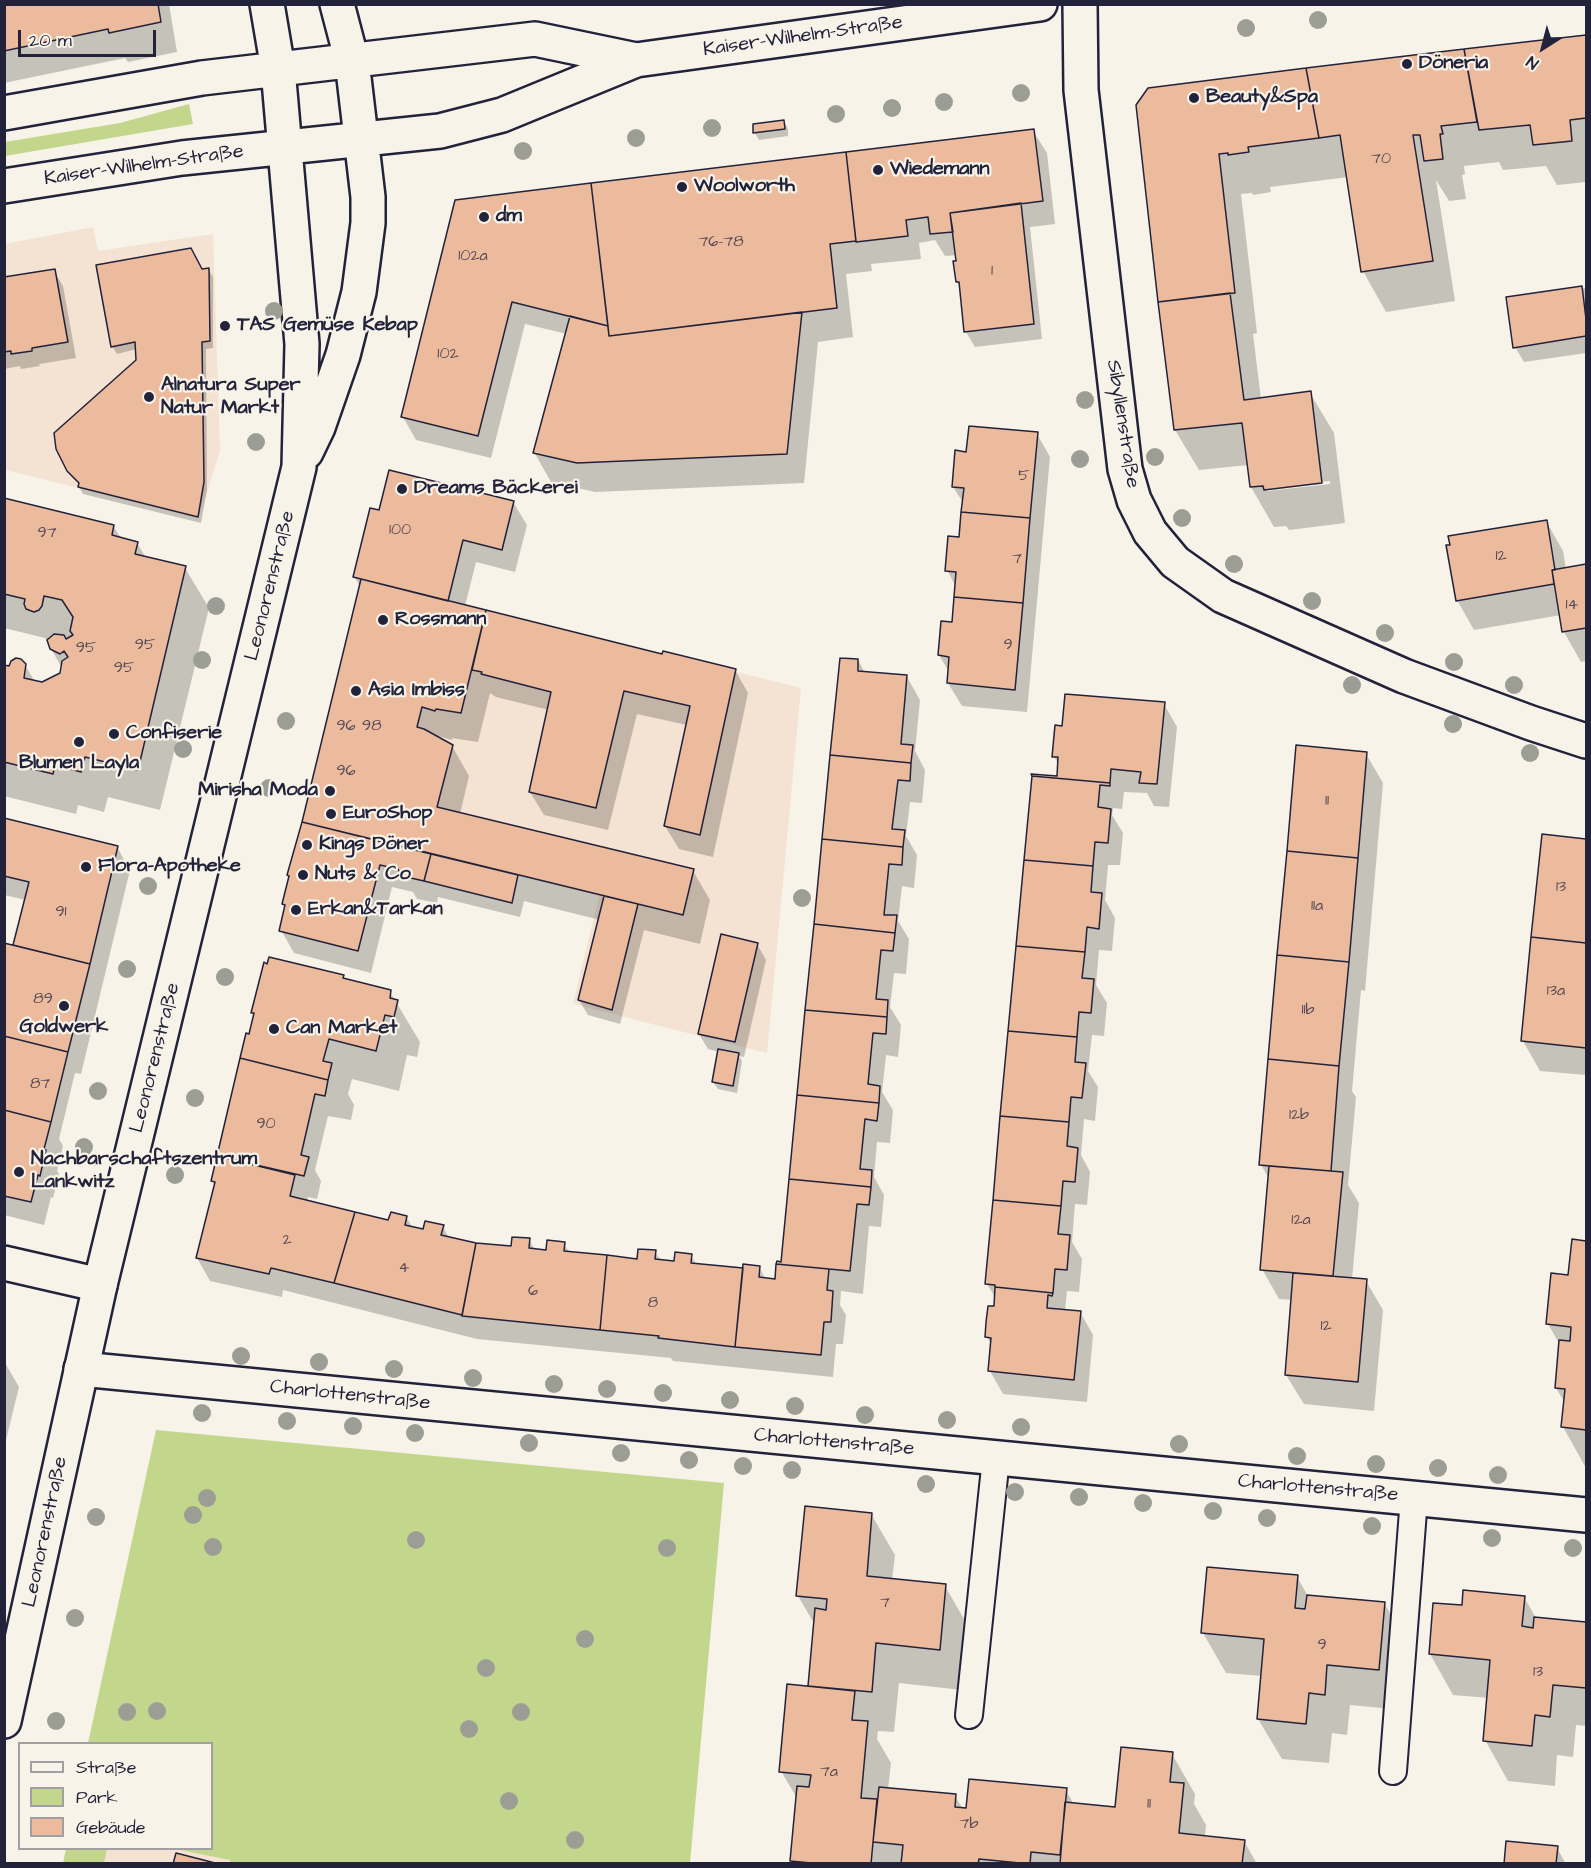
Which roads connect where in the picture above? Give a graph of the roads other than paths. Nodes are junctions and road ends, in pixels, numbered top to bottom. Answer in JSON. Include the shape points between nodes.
{"nodes":[{"id":1,"x":267,"y":4,"type":"edge"},
{"id":2,"x":337,"y":4,"type":"edge"},
{"id":3,"x":1040,"y":4,"type":"edge"},
{"id":4,"x":1080,"y":4,"type":"edge"},
{"id":5,"x":636,"y":60,"type":"junction"},
{"id":6,"x":352,"y":61,"type":"junction"},
{"id":7,"x":278,"y":69,"type":"junction"},
{"id":8,"x":4,"y":113,"type":"edge"},
{"id":9,"x":361,"y":139,"type":"junction"},
{"id":10,"x":284,"y":148,"type":"junction"},
{"id":11,"x":4,"y":186,"type":"edge"},
{"id":12,"x":299,"y":467,"type":"junction"},
{"id":13,"x":1587,"y":741,"type":"edge"},
{"id":14,"x":4,"y":1263,"type":"edge"},
{"id":15,"x":100,"y":1285,"type":"junction"},
{"id":16,"x":81,"y":1369,"type":"junction"},
{"id":17,"x":996,"y":1458,"type":"junction"},
{"id":18,"x":1414,"y":1498,"type":"junction"},
{"id":19,"x":1587,"y":1515,"type":"edge"},
{"id":20,"x":969,"y":1715,"type":"dead end"},
{"id":21,"x":4,"y":1721,"type":"edge"},
{"id":22,"x":1393,"y":1771,"type":"dead end"}],
"edges":[{"from":1,"to":7,"type":"main road"},
{"from":2,"to":6,"type":"main road"},
{"from":3,"to":5,"type":"main road","name":"Kaiser-Wilhelm-Straße"},
{"from":4,"to":13,"type":"main road","name":"Sibyllenstraße","via":[[1082,101],[1125,469],[1134,500],[1150,532],[1175,562],[1223,596],[1404,676]]},
{"from":5,"to":6,"type":"main road","name":"Kaiser-Wilhelm-Straße","via":[[535,39]]},
{"from":5,"to":9,"type":"main road","name":"Kaiser-Wilhelm-Straße","via":[[502,115],[440,131]]},
{"from":6,"to":7,"type":"main road","name":"Kaiser-Wilhelm-Straße"},
{"from":6,"to":9,"type":"main road"},
{"from":7,"to":8,"type":"main road","name":"Kaiser-Wilhelm-Straße","via":[[202,78]]},
{"from":7,"to":10,"type":"main road"},
{"from":9,"to":10,"type":"main road","name":"Kaiser-Wilhelm-Straße"},
{"from":9,"to":12,"type":"main road","name":"Leonorenstraße","via":[[368,214],[359,292],[343,355],[318,427]]},
{"from":10,"to":11,"type":"main road","name":"Kaiser-Wilhelm-Straße","via":[[182,158]]},
{"from":10,"to":12,"type":"main road","name":"Leonorenstraße","via":[[302,344]]},
{"from":12,"to":15,"type":"main road","name":"Leonorenstraße"},
{"from":14,"to":15,"type":"main road"},
{"from":15,"to":16,"type":"main road","name":"Leonorenstraße"},
{"from":16,"to":17,"type":"main road","name":"Charlottenstraße"},
{"from":16,"to":21,"type":"main road","name":"Leonorenstraße"},
{"from":17,"to":18,"type":"main road","name":"Charlottenstraße"},
{"from":17,"to":20,"type":"lane"},
{"from":18,"to":19,"type":"main road","name":"Charlottenstraße"},
{"from":18,"to":22,"type":"lane"}]}
